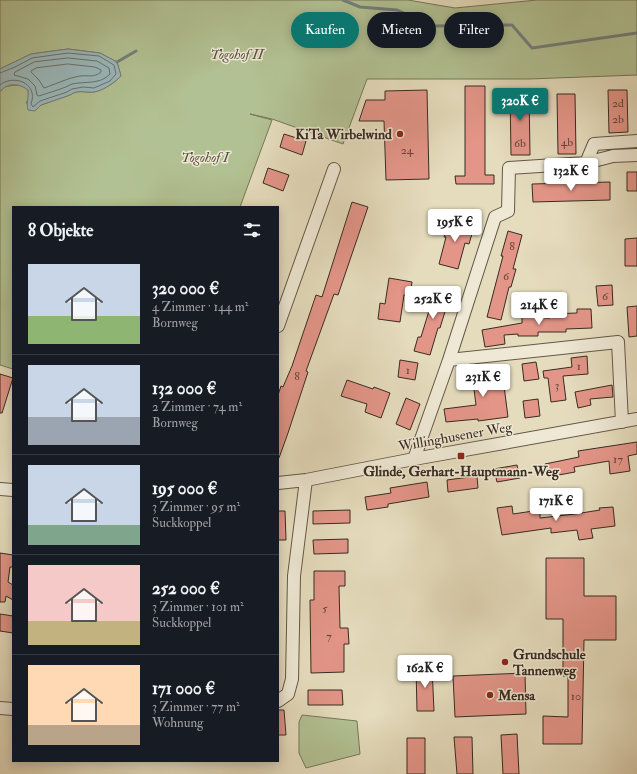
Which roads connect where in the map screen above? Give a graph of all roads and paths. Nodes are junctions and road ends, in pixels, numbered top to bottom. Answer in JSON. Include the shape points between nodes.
{"nodes":[{"id":1,"x":637,"y":141,"type":"edge"},
{"id":2,"x":616,"y":142,"type":"junction"},
{"id":3,"x":637,"y":155,"type":"edge"},
{"id":4,"x":613,"y":156,"type":"junction"},
{"id":5,"x":586,"y":163,"type":"junction"},
{"id":6,"x":334,"y":169,"type":"dead end"},
{"id":7,"x":279,"y":323,"type":"edge"},
{"id":8,"x":449,"y":360,"type":"junction"},
{"id":9,"x":637,"y":419,"type":"edge"},
{"id":10,"x":622,"y":422,"type":"junction"},
{"id":11,"x":414,"y":459,"type":"junction"},
{"id":12,"x":306,"y":480,"type":"junction"},
{"id":13,"x":279,"y":483,"type":"edge"},
{"id":14,"x":0,"y":489,"type":"edge"},
{"id":15,"x":12,"y":490,"type":"edge"},
{"id":16,"x":279,"y":699,"type":"edge"},
{"id":17,"x":0,"y":708,"type":"edge"},
{"id":18,"x":12,"y":709,"type":"edge"}],
"edges":[{"from":1,"to":2,"type":"street"},
{"from":2,"to":4,"type":"street"},
{"from":2,"to":5,"type":"street","via":[[594,144]]},
{"from":3,"to":4,"type":"street"},
{"from":4,"to":5,"type":"street"},
{"from":5,"to":8,"type":"street","via":[[509,168],[508,211],[495,217]]},
{"from":6,"to":7,"type":"street"},
{"from":8,"to":10,"type":"street","via":[[618,342]]},
{"from":8,"to":11,"type":"street"},
{"from":9,"to":10,"type":"street","name":"Willinghusener Weg"},
{"from":10,"to":11,"type":"street","name":"Willinghusener Weg"},
{"from":11,"to":12,"type":"street","name":"Willinghusener Weg"},
{"from":12,"to":13,"type":"street","name":"Willinghusener Weg"},
{"from":12,"to":16,"type":"street","via":[[294,576],[292,679],[288,694]]},
{"from":14,"to":15,"type":"street"},
{"from":17,"to":18,"type":"street"}]}
